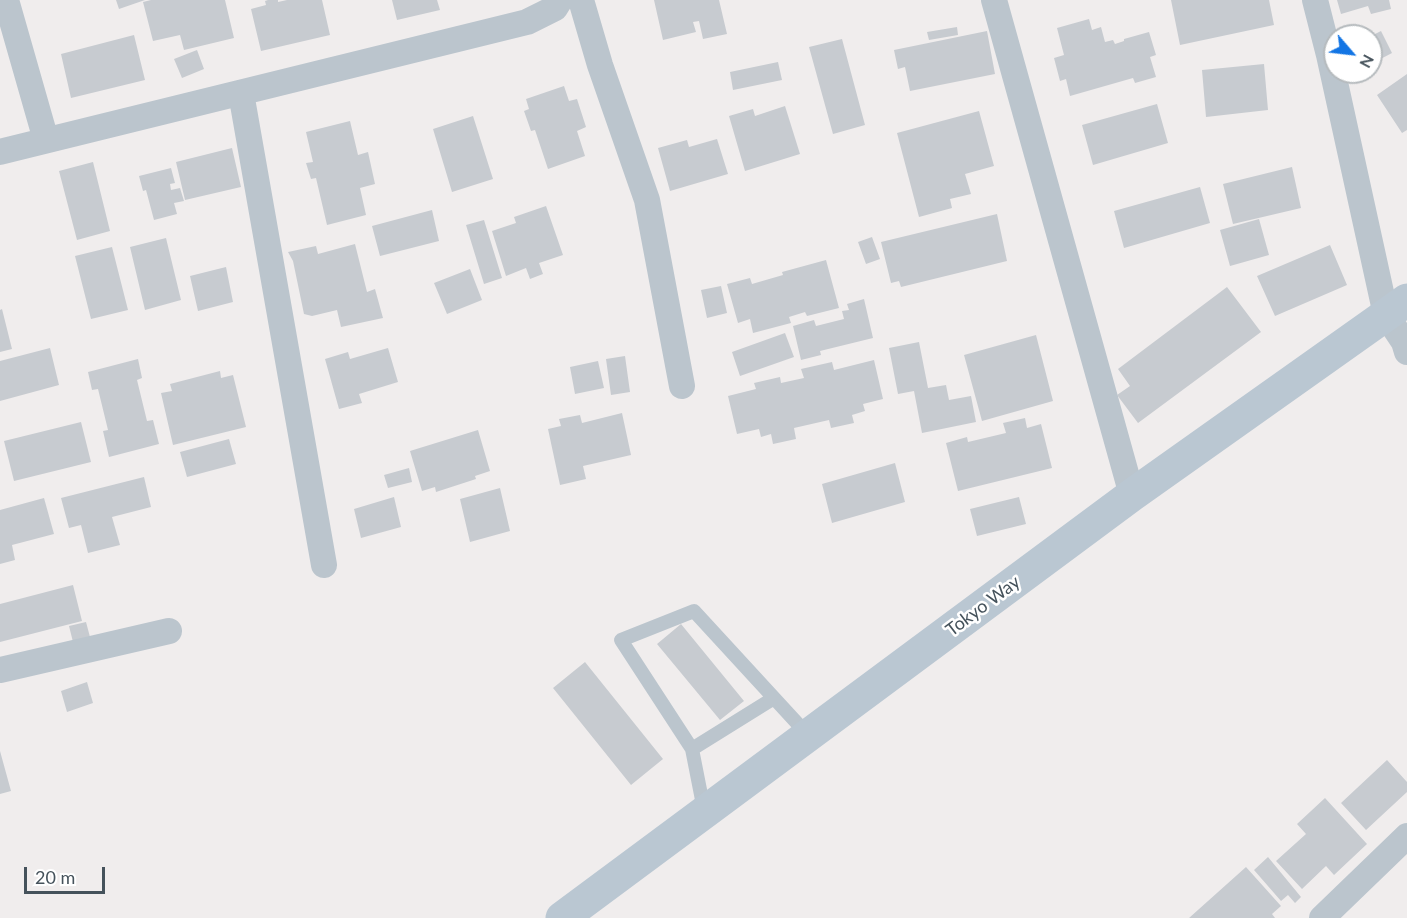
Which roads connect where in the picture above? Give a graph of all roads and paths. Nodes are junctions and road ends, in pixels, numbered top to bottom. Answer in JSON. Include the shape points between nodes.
{"nodes":[{"id":1,"x":6,"y":0,"type":"edge"},
{"id":2,"x":560,"y":0,"type":"edge"},
{"id":3,"x":581,"y":0,"type":"edge"},
{"id":4,"x":994,"y":0,"type":"edge"},
{"id":5,"x":1315,"y":0,"type":"edge"},
{"id":6,"x":241,"y":93,"type":"junction"},
{"id":7,"x":46,"y":140,"type":"junction"},
{"id":8,"x":0,"y":152,"type":"edge"},
{"id":9,"x":1397,"y":307,"type":"edge"},
{"id":10,"x":1407,"y":352,"type":"edge"},
{"id":11,"x":682,"y":386,"type":"dead end"},
{"id":12,"x":1132,"y":495,"type":"junction"},
{"id":13,"x":324,"y":565,"type":"dead end"},
{"id":14,"x":169,"y":631,"type":"dead end"},
{"id":15,"x":0,"y":670,"type":"edge"},
{"id":16,"x":774,"y":698,"type":"junction"},
{"id":17,"x":808,"y":735,"type":"junction"},
{"id":18,"x":692,"y":749,"type":"junction"},
{"id":19,"x":705,"y":812,"type":"junction"},
{"id":20,"x":1407,"y":836,"type":"edge"},
{"id":21,"x":562,"y":918,"type":"edge"},
{"id":22,"x":1322,"y":918,"type":"edge"}],
"edges":[{"from":1,"to":7,"type":"street"},
{"from":2,"to":6,"type":"street","via":[[555,8],[527,22]]},
{"from":3,"to":11,"type":"street","via":[[647,200]]},
{"from":4,"to":12,"type":"street"},
{"from":5,"to":9,"type":"street"},
{"from":6,"to":7,"type":"street"},
{"from":6,"to":13,"type":"street"},
{"from":7,"to":8,"type":"street"},
{"from":9,"to":10,"type":"street"},
{"from":9,"to":12,"type":"main road","name":"Tokyo Way"},
{"from":12,"to":17,"type":"main road","name":"Tokyo Way"},
{"from":14,"to":15,"type":"street"},
{"from":16,"to":17,"type":"lane"},
{"from":16,"to":18,"type":"lane"},
{"from":16,"to":18,"type":"lane","via":[[694,611],[621,640]]},
{"from":17,"to":19,"type":"main road","name":"Tokyo Way"},
{"from":18,"to":19,"type":"lane"},
{"from":19,"to":21,"type":"main road","name":"Tokyo Way"},
{"from":20,"to":22,"type":"street"}]}
